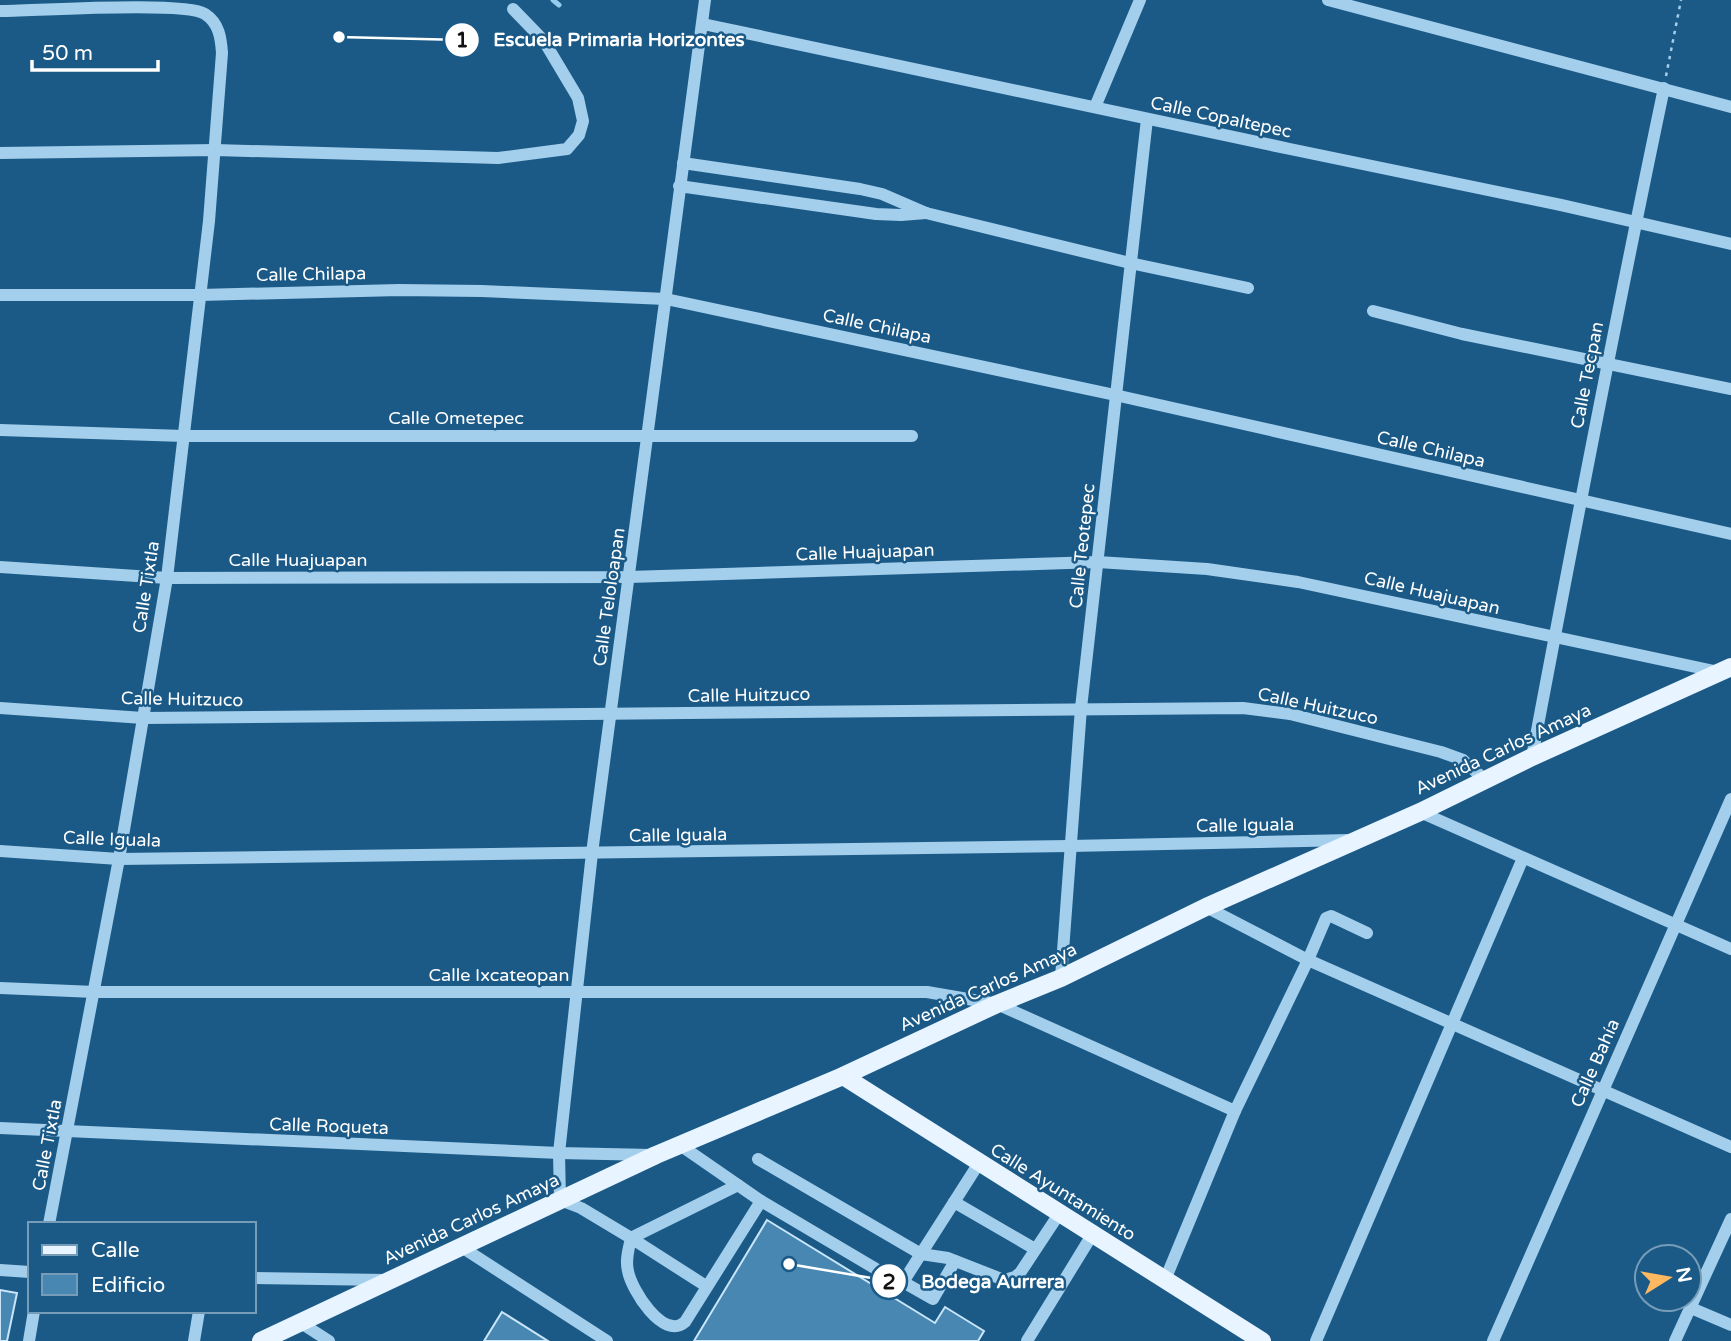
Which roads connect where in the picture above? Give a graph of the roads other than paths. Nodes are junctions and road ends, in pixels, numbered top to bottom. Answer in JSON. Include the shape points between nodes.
{"nodes":[{"id":1,"x":705,"y":0,"type":"edge"},
{"id":2,"x":1140,"y":0,"type":"edge"},
{"id":3,"x":1328,"y":0,"type":"edge"},
{"id":4,"x":155,"y":4,"type":"edge"},
{"id":5,"x":513,"y":9,"type":"dead end"},
{"id":6,"x":0,"y":12,"type":"edge"},
{"id":7,"x":703,"y":24,"type":"junction"},
{"id":8,"x":1664,"y":88,"type":"junction"},
{"id":9,"x":1095,"y":107,"type":"junction"},
{"id":10,"x":1731,"y":107,"type":"edge"},
{"id":11,"x":1147,"y":119,"type":"junction"},
{"id":12,"x":216,"y":150,"type":"junction"},
{"id":13,"x":0,"y":153,"type":"edge"},
{"id":14,"x":683,"y":163,"type":"junction"},
{"id":15,"x":679,"y":186,"type":"junction"},
{"id":16,"x":926,"y":213,"type":"junction"},
{"id":17,"x":1635,"y":223,"type":"junction"},
{"id":18,"x":1731,"y":244,"type":"edge"},
{"id":19,"x":1130,"y":263,"type":"junction"},
{"id":20,"x":1248,"y":288,"type":"dead end"},
{"id":21,"x":0,"y":295,"type":"edge"},
{"id":22,"x":200,"y":295,"type":"junction"},
{"id":23,"x":666,"y":299,"type":"junction"},
{"id":24,"x":1373,"y":311,"type":"dead end"},
{"id":25,"x":1607,"y":365,"type":"junction"},
{"id":26,"x":1731,"y":389,"type":"edge"},
{"id":27,"x":1115,"y":395,"type":"junction"},
{"id":28,"x":0,"y":430,"type":"edge"},
{"id":29,"x":648,"y":435,"type":"junction"},
{"id":30,"x":184,"y":436,"type":"junction"},
{"id":31,"x":912,"y":436,"type":"dead end"},
{"id":32,"x":1580,"y":501,"type":"junction"},
{"id":33,"x":1731,"y":534,"type":"edge"},
{"id":34,"x":1098,"y":562,"type":"junction"},
{"id":35,"x":0,"y":567,"type":"edge"},
{"id":36,"x":629,"y":577,"type":"junction"},
{"id":37,"x":167,"y":578,"type":"junction"},
{"id":38,"x":1553,"y":638,"type":"junction"},
{"id":39,"x":1725,"y":670,"type":"edge"},
{"id":40,"x":0,"y":708,"type":"edge"},
{"id":41,"x":1081,"y":708,"type":"junction"},
{"id":42,"x":610,"y":715,"type":"junction"},
{"id":43,"x":143,"y":718,"type":"junction"},
{"id":44,"x":1532,"y":757,"type":"junction"},
{"id":45,"x":1485,"y":780,"type":"junction"},
{"id":46,"x":1731,"y":799,"type":"edge"},
{"id":47,"x":1420,"y":812,"type":"junction"},
{"id":48,"x":1357,"y":840,"type":"junction"},
{"id":49,"x":1070,"y":846,"type":"junction"},
{"id":50,"x":0,"y":850,"type":"edge"},
{"id":51,"x":592,"y":853,"type":"junction"},
{"id":52,"x":1523,"y":858,"type":"junction"},
{"id":53,"x":119,"y":859,"type":"junction"},
{"id":54,"x":1206,"y":907,"type":"junction"},
{"id":55,"x":1675,"y":926,"type":"junction"},
{"id":56,"x":1367,"y":933,"type":"dead end"},
{"id":57,"x":1731,"y":949,"type":"edge"},
{"id":58,"x":1308,"y":960,"type":"junction"},
{"id":59,"x":1061,"y":978,"type":"junction"},
{"id":60,"x":0,"y":988,"type":"edge"},
{"id":61,"x":95,"y":992,"type":"junction"},
{"id":62,"x":576,"y":992,"type":"junction"},
{"id":63,"x":997,"y":1004,"type":"junction"},
{"id":64,"x":1452,"y":1024,"type":"junction"},
{"id":65,"x":843,"y":1076,"type":"junction"},
{"id":66,"x":1601,"y":1091,"type":"junction"},
{"id":67,"x":1236,"y":1111,"type":"junction"},
{"id":68,"x":0,"y":1128,"type":"edge"},
{"id":69,"x":66,"y":1132,"type":"junction"},
{"id":70,"x":680,"y":1145,"type":"junction"},
{"id":71,"x":1731,"y":1147,"type":"edge"},
{"id":72,"x":559,"y":1153,"type":"junction"},
{"id":73,"x":656,"y":1155,"type":"junction"},
{"id":74,"x":758,"y":1159,"type":"dead end"},
{"id":75,"x":979,"y":1163,"type":"junction"},
{"id":76,"x":738,"y":1185,"type":"junction"},
{"id":77,"x":560,"y":1200,"type":"junction"},
{"id":78,"x":761,"y":1201,"type":"junction"},
{"id":79,"x":954,"y":1202,"type":"junction"},
{"id":80,"x":1059,"y":1214,"type":"junction"},
{"id":81,"x":1731,"y":1219,"type":"edge"},
{"id":82,"x":49,"y":1222,"type":"edge"},
{"id":83,"x":1092,"y":1235,"type":"junction"},
{"id":84,"x":631,"y":1238,"type":"junction"},
{"id":85,"x":463,"y":1248,"type":"junction"},
{"id":86,"x":1035,"y":1249,"type":"junction"},
{"id":87,"x":922,"y":1254,"type":"junction"},
{"id":88,"x":954,"y":1261,"type":"junction"},
{"id":89,"x":0,"y":1270,"type":"edge"},
{"id":90,"x":28,"y":1272,"type":"edge"},
{"id":91,"x":256,"y":1278,"type":"edge"},
{"id":92,"x":389,"y":1280,"type":"junction"},
{"id":93,"x":1165,"y":1280,"type":"junction"},
{"id":94,"x":1703,"y":1281,"type":"edge"},
{"id":95,"x":903,"y":1282,"type":"junction"},
{"id":96,"x":706,"y":1286,"type":"junction"},
{"id":97,"x":34,"y":1313,"type":"edge"},
{"id":98,"x":199,"y":1313,"type":"edge"},
{"id":99,"x":1689,"y":1313,"type":"edge"},
{"id":100,"x":1703,"y":1313,"type":"edge"},
{"id":101,"x":301,"y":1323,"type":"junction"},
{"id":102,"x":1731,"y":1325,"type":"edge"},
{"id":103,"x":600,"y":1339,"type":"edge"},
{"id":104,"x":29,"y":1341,"type":"edge"},
{"id":105,"x":194,"y":1341,"type":"edge"},
{"id":106,"x":261,"y":1341,"type":"edge"},
{"id":107,"x":329,"y":1341,"type":"edge"},
{"id":108,"x":1027,"y":1341,"type":"edge"},
{"id":109,"x":1262,"y":1341,"type":"edge"},
{"id":110,"x":1316,"y":1341,"type":"edge"},
{"id":111,"x":1493,"y":1341,"type":"edge"},
{"id":112,"x":1675,"y":1341,"type":"edge"}],
"edges":[{"from":1,"to":7,"type":"street","name":"Calle Teloloapan"},
{"from":2,"to":9,"type":"street"},
{"from":3,"to":8,"type":"street"},
{"from":4,"to":6,"type":"street","name":"Calle Tixtla"},
{"from":4,"to":12,"type":"street","name":"Calle Tixtla","via":[[197,10],[211,19],[219,32],[222,53]]},
{"from":5,"to":12,"type":"street","via":[[544,41],[578,98],[583,121],[579,135],[566,149],[498,158]]},
{"from":7,"to":9,"type":"street","name":"Calle Copaltepec"},
{"from":7,"to":14,"type":"street","name":"Calle Teloloapan"},
{"from":8,"to":10,"type":"street"},
{"from":8,"to":17,"type":"street","name":"Calle Tecpan"},
{"from":9,"to":11,"type":"street","name":"Calle Copaltepec"},
{"from":11,"to":17,"type":"street","name":"Calle Copaltepec"},
{"from":11,"to":19,"type":"street","name":"Calle Teotepec"},
{"from":12,"to":13,"type":"street"},
{"from":12,"to":22,"type":"street","name":"Calle Tixtla"},
{"from":14,"to":15,"type":"street","name":"Calle Teloloapan"},
{"from":14,"to":16,"type":"street","via":[[860,189]]},
{"from":15,"to":16,"type":"street","via":[[876,214]]},
{"from":15,"to":23,"type":"street","name":"Calle Teloloapan"},
{"from":16,"to":19,"type":"street"},
{"from":17,"to":18,"type":"street","name":"Calle Copaltepec"},
{"from":17,"to":25,"type":"street","name":"Calle Tecpan"},
{"from":19,"to":20,"type":"street"},
{"from":19,"to":27,"type":"street","name":"Calle Teotepec"},
{"from":21,"to":22,"type":"street","name":"Calle Chilapa"},
{"from":22,"to":23,"type":"street","name":"Calle Chilapa","via":[[399,290]]},
{"from":22,"to":30,"type":"street","name":"Calle Tixtla"},
{"from":23,"to":27,"type":"street","name":"Calle Chilapa"},
{"from":23,"to":29,"type":"street","name":"Calle Teloloapan"},
{"from":24,"to":25,"type":"street"},
{"from":25,"to":26,"type":"street"},
{"from":25,"to":32,"type":"street","name":"Calle Tecpan"},
{"from":27,"to":32,"type":"street","name":"Calle Chilapa"},
{"from":27,"to":34,"type":"street","name":"Calle Teotepec"},
{"from":28,"to":30,"type":"street","name":"Calle Ometepec"},
{"from":29,"to":30,"type":"street","name":"Calle Ometepec"},
{"from":29,"to":31,"type":"street","name":"Calle Ometepec"},
{"from":29,"to":36,"type":"street","name":"Calle Teloloapan"},
{"from":30,"to":37,"type":"street","name":"Calle Tixtla"},
{"from":32,"to":33,"type":"street","name":"Calle Chilapa"},
{"from":32,"to":38,"type":"street","name":"Calle Tecpan"},
{"from":34,"to":36,"type":"street","name":"Calle Huajuapan"},
{"from":34,"to":38,"type":"street","name":"Calle Huajuapan","via":[[1207,569],[1298,582]]},
{"from":34,"to":41,"type":"street","name":"Calle Teotepec"},
{"from":35,"to":37,"type":"street","name":"Calle Huajuapan"},
{"from":36,"to":37,"type":"street","name":"Calle Huajuapan"},
{"from":36,"to":42,"type":"street","name":"Calle Teloloapan"},
{"from":37,"to":43,"type":"street","name":"Calle Tixtla"},
{"from":38,"to":39,"type":"street","name":"Calle Huajuapan"},
{"from":38,"to":44,"type":"street","name":"Calle Tecpan"},
{"from":39,"to":44,"type":"main road","name":"Avenida Carlos Amaya"},
{"from":40,"to":43,"type":"street","name":"Calle Huitzuco"},
{"from":41,"to":42,"type":"street","name":"Calle Huitzuco"},
{"from":41,"to":45,"type":"street","name":"Calle Huitzuco","via":[[1243,708],[1290,714],[1441,752],[1463,760]]},
{"from":41,"to":49,"type":"street","name":"Calle Teotepec"},
{"from":42,"to":43,"type":"street","name":"Calle Huitzuco"},
{"from":42,"to":51,"type":"street","name":"Calle Teloloapan"},
{"from":43,"to":53,"type":"street","name":"Calle Tixtla"},
{"from":44,"to":45,"type":"main road","name":"Avenida Carlos Amaya"},
{"from":45,"to":47,"type":"main road","name":"Avenida Carlos Amaya"},
{"from":46,"to":55,"type":"street","name":"Calle Bahía"},
{"from":47,"to":48,"type":"main road","name":"Avenida Carlos Amaya"},
{"from":47,"to":52,"type":"street"},
{"from":48,"to":49,"type":"street","name":"Calle Iguala"},
{"from":48,"to":54,"type":"main road","name":"Avenida Carlos Amaya"},
{"from":49,"to":51,"type":"street","name":"Calle Iguala"},
{"from":49,"to":59,"type":"street","name":"Calle Teotepec"},
{"from":50,"to":53,"type":"street","name":"Calle Iguala"},
{"from":51,"to":53,"type":"street","name":"Calle Iguala"},
{"from":51,"to":62,"type":"street","name":"Calle Teloloapan"},
{"from":52,"to":55,"type":"street"},
{"from":52,"to":64,"type":"street"},
{"from":53,"to":61,"type":"street","name":"Calle Tixtla"},
{"from":54,"to":58,"type":"street"},
{"from":54,"to":59,"type":"main road","name":"Avenida Carlos Amaya"},
{"from":55,"to":57,"type":"street"},
{"from":55,"to":66,"type":"street","name":"Calle Bahía"},
{"from":56,"to":58,"type":"street","via":[[1329,916]]},
{"from":58,"to":64,"type":"street"},
{"from":58,"to":67,"type":"street"},
{"from":59,"to":63,"type":"main road","name":"Avenida Carlos Amaya"},
{"from":60,"to":61,"type":"street","name":"Calle Ixcateopan"},
{"from":61,"to":62,"type":"street","name":"Calle Ixcateopan"},
{"from":61,"to":69,"type":"street","name":"Calle Tixtla"},
{"from":62,"to":63,"type":"street","name":"Calle Ixcateopan","via":[[895,991]]},
{"from":62,"to":72,"type":"street","name":"Calle Teloloapan"},
{"from":63,"to":65,"type":"main road","name":"Avenida Carlos Amaya"},
{"from":63,"to":67,"type":"street","name":"Calle Ixcateopan"},
{"from":64,"to":66,"type":"street"},
{"from":64,"to":110,"type":"street"},
{"from":65,"to":70,"type":"main road","name":"Avenida Carlos Amaya"},
{"from":65,"to":75,"type":"main road","name":"Calle Ayuntamiento"},
{"from":66,"to":71,"type":"street"},
{"from":66,"to":111,"type":"street","name":"Calle Bahía"},
{"from":67,"to":93,"type":"street"},
{"from":68,"to":69,"type":"street","name":"Calle Roqueta"},
{"from":69,"to":72,"type":"street","name":"Calle Roqueta"},
{"from":69,"to":82,"type":"street","name":"Calle Tixtla"},
{"from":70,"to":73,"type":"main road","name":"Avenida Carlos Amaya"},
{"from":70,"to":76,"type":"street"},
{"from":72,"to":73,"type":"street","name":"Calle Roqueta"},
{"from":72,"to":77,"type":"street","name":"Calle Teloloapan"},
{"from":73,"to":77,"type":"main road","name":"Avenida Carlos Amaya"},
{"from":74,"to":87,"type":"street"},
{"from":75,"to":79,"type":"street"},
{"from":75,"to":80,"type":"main road","name":"Calle Ayuntamiento"},
{"from":76,"to":78,"type":"street"},
{"from":76,"to":84,"type":"street"},
{"from":77,"to":84,"type":"street"},
{"from":77,"to":85,"type":"main road","name":"Avenida Carlos Amaya"},
{"from":78,"to":95,"type":"street"},
{"from":78,"to":96,"type":"street"},
{"from":79,"to":86,"type":"street"},
{"from":79,"to":87,"type":"street"},
{"from":80,"to":83,"type":"main road","name":"Calle Ayuntamiento"},
{"from":80,"to":86,"type":"street"},
{"from":81,"to":94,"type":"street"},
{"from":83,"to":93,"type":"main road","name":"Calle Ayuntamiento"},
{"from":83,"to":108,"type":"street"},
{"from":84,"to":96,"type":"street"},
{"from":84,"to":96,"type":"street","via":[[627,1268],[631,1282],[640,1299],[666,1325],[685,1322]]},
{"from":85,"to":92,"type":"main road","name":"Avenida Carlos Amaya"},
{"from":85,"to":103,"type":"street"},
{"from":86,"to":88,"type":"street","via":[[1020,1273],[1010,1279]]},
{"from":87,"to":88,"type":"street"},
{"from":87,"to":95,"type":"street"},
{"from":88,"to":95,"type":"street","via":[[933,1298]]},
{"from":89,"to":90,"type":"street"},
{"from":91,"to":92,"type":"street"},
{"from":92,"to":101,"type":"main road","name":"Avenida Carlos Amaya"},
{"from":93,"to":109,"type":"main road","name":"Calle Ayuntamiento"},
{"from":97,"to":104,"type":"street"},
{"from":98,"to":105,"type":"street"},
{"from":99,"to":112,"type":"street"},
{"from":100,"to":102,"type":"street"},
{"from":101,"to":106,"type":"main road","name":"Avenida Carlos Amaya"},
{"from":101,"to":107,"type":"street"}]}
